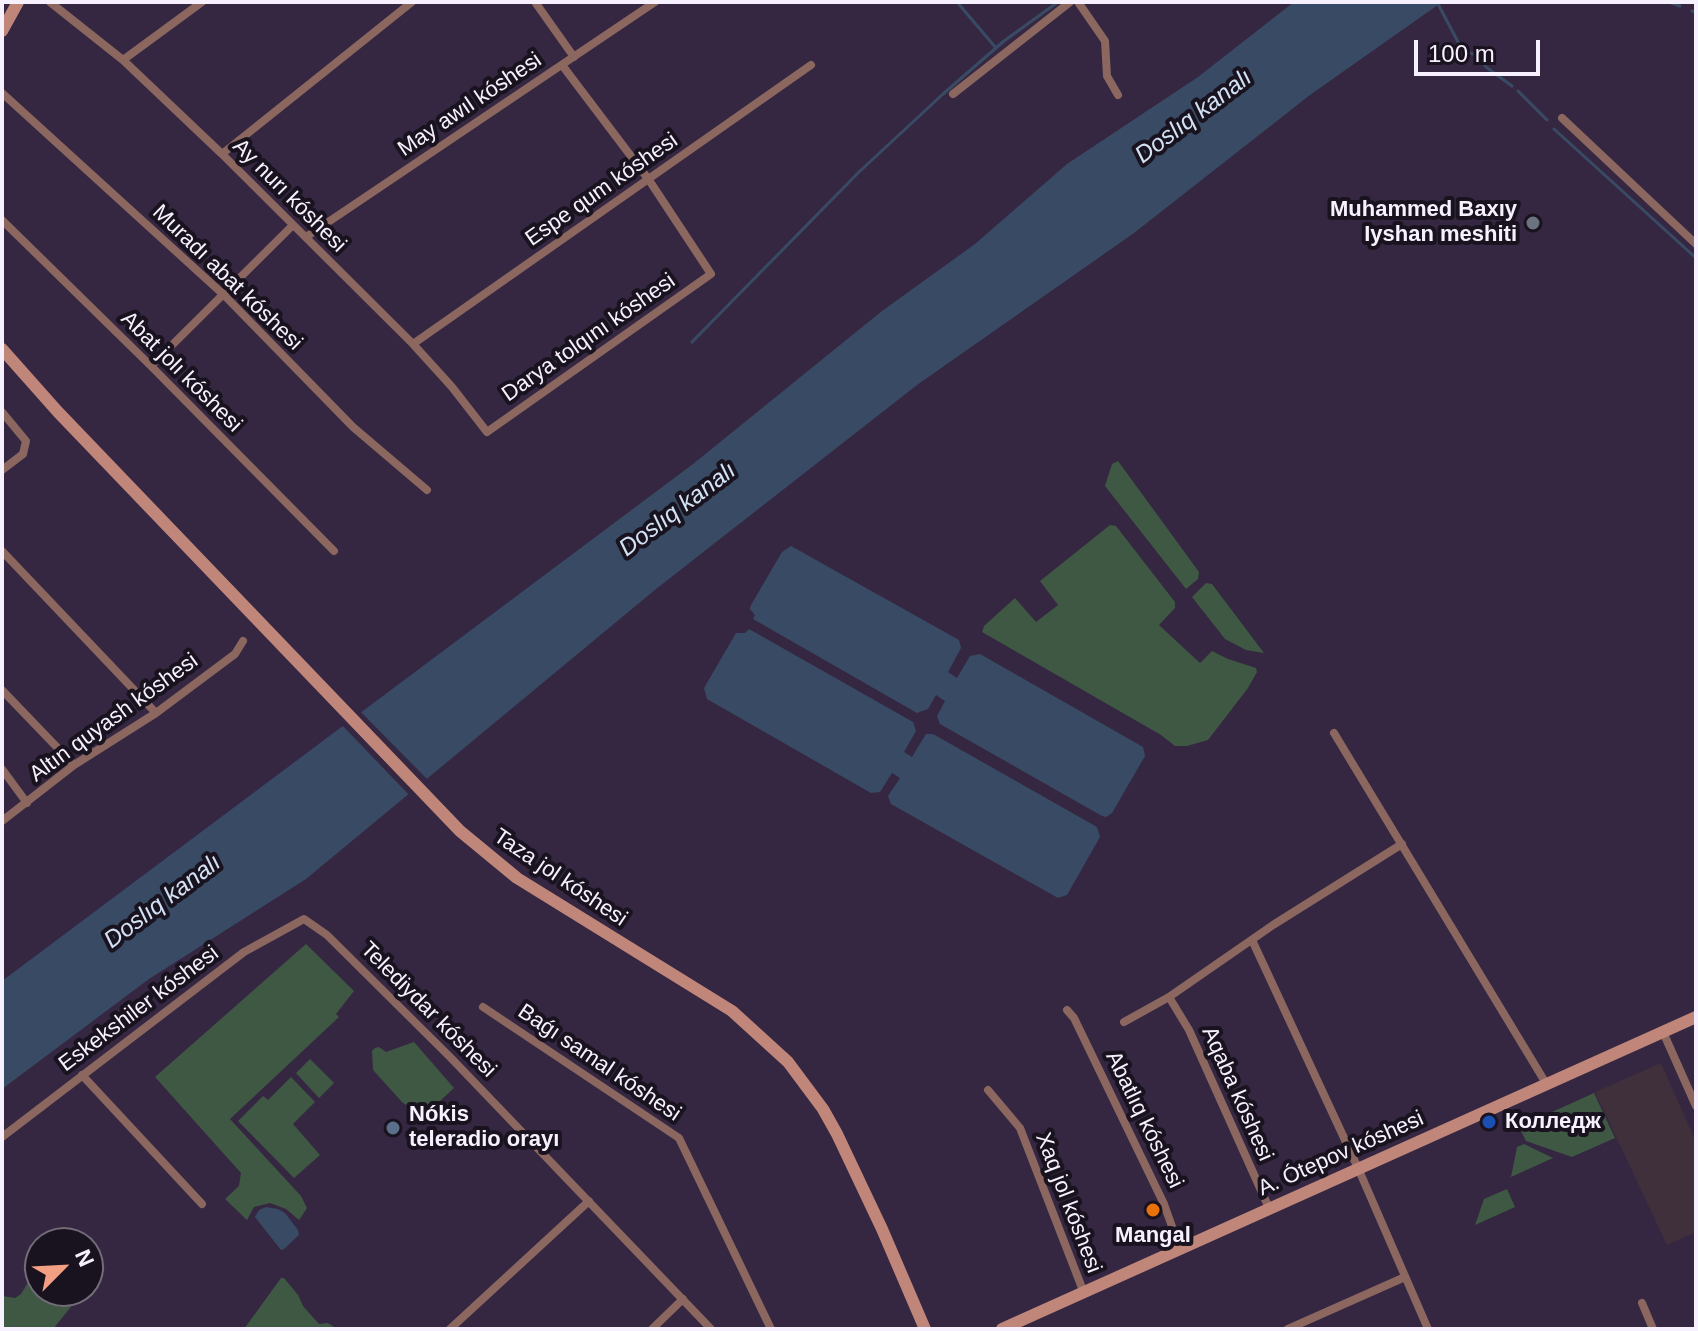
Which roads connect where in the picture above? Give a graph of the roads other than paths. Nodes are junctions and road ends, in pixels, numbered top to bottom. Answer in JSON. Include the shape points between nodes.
{"nodes":[{"id":1,"x":18,"y":2,"type":"edge"},
{"id":2,"x":50,"y":2,"type":"edge"},
{"id":3,"x":202,"y":2,"type":"edge"},
{"id":4,"x":412,"y":2,"type":"edge"},
{"id":5,"x":535,"y":2,"type":"edge"},
{"id":6,"x":655,"y":2,"type":"edge"},
{"id":7,"x":1070,"y":2,"type":"edge"},
{"id":8,"x":1078,"y":2,"type":"edge"},
{"id":9,"x":2,"y":31,"type":"edge"},
{"id":10,"x":574,"y":57,"type":"junction"},
{"id":11,"x":123,"y":60,"type":"junction"},
{"id":12,"x":562,"y":65,"type":"junction"},
{"id":13,"x":811,"y":65,"type":"dead end"},
{"id":14,"x":2,"y":93,"type":"edge"},
{"id":15,"x":953,"y":94,"type":"dead end"},
{"id":16,"x":1118,"y":95,"type":"dead end"},
{"id":17,"x":1562,"y":118,"type":"dead end"},
{"id":18,"x":222,"y":154,"type":"junction"},
{"id":19,"x":649,"y":180,"type":"junction"},
{"id":20,"x":2,"y":220,"type":"edge"},
{"id":21,"x":293,"y":225,"type":"junction"},
{"id":22,"x":306,"y":237,"type":"junction"},
{"id":23,"x":1696,"y":244,"type":"edge"},
{"id":24,"x":224,"y":295,"type":"junction"},
{"id":25,"x":413,"y":344,"type":"junction"},
{"id":26,"x":2,"y":349,"type":"edge"},
{"id":27,"x":151,"y":366,"type":"junction"},
{"id":28,"x":2,"y":412,"type":"edge"},
{"id":29,"x":487,"y":432,"type":"joint"},
{"id":30,"x":2,"y":470,"type":"edge"},
{"id":31,"x":427,"y":490,"type":"dead end"},
{"id":32,"x":2,"y":551,"type":"edge"},
{"id":33,"x":334,"y":551,"type":"dead end"},
{"id":34,"x":243,"y":641,"type":"dead end"},
{"id":35,"x":2,"y":690,"type":"edge"},
{"id":36,"x":156,"y":713,"type":"junction"},
{"id":37,"x":1334,"y":733,"type":"dead end"},
{"id":38,"x":74,"y":765,"type":"junction"},
{"id":39,"x":2,"y":769,"type":"edge"},
{"id":40,"x":27,"y":803,"type":"junction"},
{"id":41,"x":2,"y":821,"type":"edge"},
{"id":42,"x":1402,"y":844,"type":"junction"},
{"id":43,"x":304,"y":919,"type":"joint"},
{"id":44,"x":1252,"y":940,"type":"junction"},
{"id":45,"x":1169,"y":997,"type":"junction"},
{"id":46,"x":483,"y":1007,"type":"dead end"},
{"id":47,"x":1067,"y":1010,"type":"dead end"},
{"id":48,"x":1696,"y":1017,"type":"edge"},
{"id":49,"x":1124,"y":1022,"type":"dead end"},
{"id":50,"x":1663,"y":1032,"type":"junction"},
{"id":51,"x":82,"y":1075,"type":"junction"},
{"id":52,"x":1547,"y":1085,"type":"junction"},
{"id":53,"x":988,"y":1090,"type":"dead end"},
{"id":54,"x":1696,"y":1106,"type":"edge"},
{"id":55,"x":2,"y":1137,"type":"edge"},
{"id":56,"x":1358,"y":1168,"type":"junction"},
{"id":57,"x":589,"y":1201,"type":"junction"},
{"id":58,"x":202,"y":1204,"type":"dead end"},
{"id":59,"x":1269,"y":1208,"type":"junction"},
{"id":60,"x":1180,"y":1249,"type":"junction"},
{"id":61,"x":1405,"y":1277,"type":"junction"},
{"id":62,"x":1084,"y":1293,"type":"junction"},
{"id":63,"x":683,"y":1299,"type":"junction"},
{"id":64,"x":1642,"y":1303,"type":"dead end"},
{"id":65,"x":450,"y":1329,"type":"edge"},
{"id":66,"x":652,"y":1329,"type":"edge"},
{"id":67,"x":711,"y":1329,"type":"edge"},
{"id":68,"x":771,"y":1329,"type":"edge"},
{"id":69,"x":925,"y":1329,"type":"edge"},
{"id":70,"x":1002,"y":1329,"type":"edge"},
{"id":71,"x":1288,"y":1329,"type":"edge"},
{"id":72,"x":1428,"y":1329,"type":"edge"},
{"id":73,"x":1653,"y":1329,"type":"edge"}],
"edges":[{"from":1,"to":9,"type":"main road"},
{"from":2,"to":11,"type":"street","name":"Ay nurı kóshesi"},
{"from":3,"to":11,"type":"street"},
{"from":4,"to":18,"type":"street"},
{"from":5,"to":10,"type":"street"},
{"from":6,"to":10,"type":"street","name":"May awıl kóshesi"},
{"from":7,"to":15,"type":"street"},
{"from":8,"to":16,"type":"street","via":[[1105,41],[1107,76]]},
{"from":10,"to":12,"type":"street","name":"May awıl kóshesi"},
{"from":11,"to":18,"type":"street","name":"Ay nurı kóshesi"},
{"from":12,"to":19,"type":"street"},
{"from":12,"to":22,"type":"street","name":"May awıl kóshesi"},
{"from":13,"to":19,"type":"street","name":"Espe qum kóshesi"},
{"from":14,"to":24,"type":"street","name":"Muradı abat kóshesi"},
{"from":17,"to":23,"type":"street"},
{"from":18,"to":21,"type":"street","name":"Ay nurı kóshesi"},
{"from":19,"to":25,"type":"street","name":"Espe qum kóshesi"},
{"from":19,"to":29,"type":"street","name":"Darya tolqını kóshesi","via":[[711,274]]},
{"from":20,"to":27,"type":"street","name":"Abat jolı kóshesi"},
{"from":21,"to":22,"type":"street","name":"Ay nurı kóshesi"},
{"from":21,"to":24,"type":"street"},
{"from":22,"to":25,"type":"street","name":"Ay nurı kóshesi"},
{"from":24,"to":27,"type":"street"},
{"from":24,"to":31,"type":"street","name":"Muradı abat kóshesi","via":[[353,427]]},
{"from":25,"to":29,"type":"street","name":"Ay nurı kóshesi"},
{"from":26,"to":69,"type":"main road","name":"Taza jol kóshesi","via":[[460,831],[517,878],[732,1011],[788,1062],[837,1134]]},
{"from":27,"to":33,"type":"street","name":"Abat jolı kóshesi"},
{"from":28,"to":30,"type":"street","via":[[26,441],[23,454]]},
{"from":32,"to":36,"type":"street"},
{"from":34,"to":36,"type":"street","name":"Altın quyash kóshesi","via":[[235,654]]},
{"from":35,"to":38,"type":"street"},
{"from":36,"to":38,"type":"street","name":"Altın quyash kóshesi"},
{"from":37,"to":42,"type":"street"},
{"from":38,"to":40,"type":"street","name":"Altın quyash kóshesi"},
{"from":39,"to":40,"type":"street"},
{"from":40,"to":41,"type":"street","name":"Altın quyash kóshesi"},
{"from":42,"to":44,"type":"street"},
{"from":42,"to":52,"type":"street"},
{"from":43,"to":51,"type":"street","name":"Eskekshiler kóshesi","via":[[244,952]]},
{"from":43,"to":57,"type":"street","name":"Telediydar kóshesi","via":[[327,935]]},
{"from":44,"to":45,"type":"street"},
{"from":44,"to":56,"type":"street"},
{"from":45,"to":49,"type":"street"},
{"from":45,"to":59,"type":"street","name":"Aqaba kóshesi"},
{"from":46,"to":68,"type":"street","name":"Baǵı samal kóshesi","via":[[679,1138]]},
{"from":47,"to":60,"type":"street","name":"Abatlıq kóshesi","via":[[1164,1204]]},
{"from":48,"to":50,"type":"main road","name":"A. Ótepov kóshesi"},
{"from":50,"to":52,"type":"main road","name":"A. Ótepov kóshesi"},
{"from":50,"to":54,"type":"street"},
{"from":51,"to":55,"type":"street","name":"Eskekshiler kóshesi"},
{"from":51,"to":58,"type":"street"},
{"from":52,"to":56,"type":"main road","name":"A. Ótepov kóshesi"},
{"from":53,"to":62,"type":"street","name":"Xaq jol kóshesi","via":[[1020,1128]]},
{"from":56,"to":59,"type":"main road","name":"A. Ótepov kóshesi"},
{"from":56,"to":61,"type":"street"},
{"from":57,"to":63,"type":"street","name":"Telediydar kóshesi"},
{"from":57,"to":65,"type":"street"},
{"from":59,"to":60,"type":"main road","name":"A. Ótepov kóshesi"},
{"from":60,"to":62,"type":"main road","name":"A. Ótepov kóshesi"},
{"from":61,"to":71,"type":"street"},
{"from":61,"to":72,"type":"street"},
{"from":62,"to":70,"type":"main road","name":"A. Ótepov kóshesi"},
{"from":63,"to":66,"type":"street"},
{"from":63,"to":67,"type":"street","name":"Telediydar kóshesi"},
{"from":64,"to":73,"type":"street"}]}
